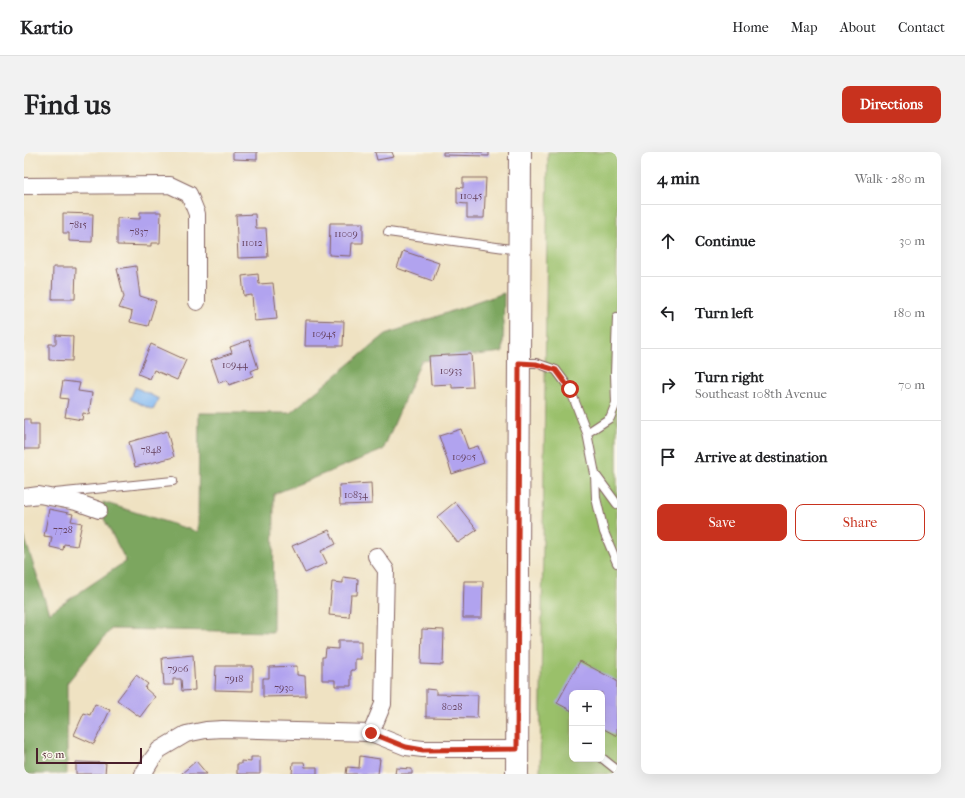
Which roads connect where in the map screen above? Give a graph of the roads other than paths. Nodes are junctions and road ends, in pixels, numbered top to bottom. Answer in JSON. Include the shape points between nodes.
{"nodes":[{"id":1,"x":520,"y":152,"type":"edge"},
{"id":2,"x":24,"y":186,"type":"edge"},
{"id":3,"x":388,"y":232,"type":"dead end"},
{"id":4,"x":519,"y":250,"type":"junction"},
{"id":5,"x":197,"y":302,"type":"dead end"},
{"id":6,"x":617,"y":317,"type":"edge"},
{"id":7,"x":519,"y":363,"type":"junction"},
{"id":8,"x":586,"y":433,"type":"junction"},
{"id":9,"x":594,"y":474,"type":"junction"},
{"id":10,"x":173,"y":481,"type":"dead end"},
{"id":11,"x":31,"y":496,"type":"edge"},
{"id":12,"x":617,"y":504,"type":"edge"},
{"id":13,"x":99,"y":510,"type":"dead end"},
{"id":14,"x":376,"y":556,"type":"dead end"},
{"id":15,"x":617,"y":563,"type":"edge"},
{"id":16,"x":371,"y":733,"type":"junction"},
{"id":17,"x":517,"y":749,"type":"junction"},
{"id":18,"x":605,"y":760,"type":"edge"},
{"id":19,"x":617,"y":770,"type":"edge"},
{"id":20,"x":143,"y":774,"type":"edge"},
{"id":21,"x":517,"y":774,"type":"edge"}],
"edges":[{"from":1,"to":4,"type":"street"},
{"from":2,"to":5,"type":"street","via":[[170,185],[189,194],[197,214]]},
{"from":3,"to":4,"type":"lane"},
{"from":4,"to":7,"type":"street"},
{"from":6,"to":8,"type":"lane","via":[[616,403],[610,418]]},
{"from":7,"to":8,"type":"lane","via":[[536,364],[556,370],[570,389]]},
{"from":7,"to":17,"type":"street"},
{"from":8,"to":9,"type":"lane"},
{"from":9,"to":12,"type":"lane"},
{"from":9,"to":15,"type":"lane","via":[[596,498],[604,532]]},
{"from":10,"to":11,"type":"lane"},
{"from":11,"to":13,"type":"street","via":[[76,502]]},
{"from":14,"to":16,"type":"street","via":[[386,570],[383,704]]},
{"from":16,"to":17,"type":"street","via":[[406,747],[423,750]]},
{"from":16,"to":20,"type":"street","via":[[206,730],[186,734],[159,750]]},
{"from":17,"to":21,"type":"street"},
{"from":18,"to":19,"type":"lane"}]}
